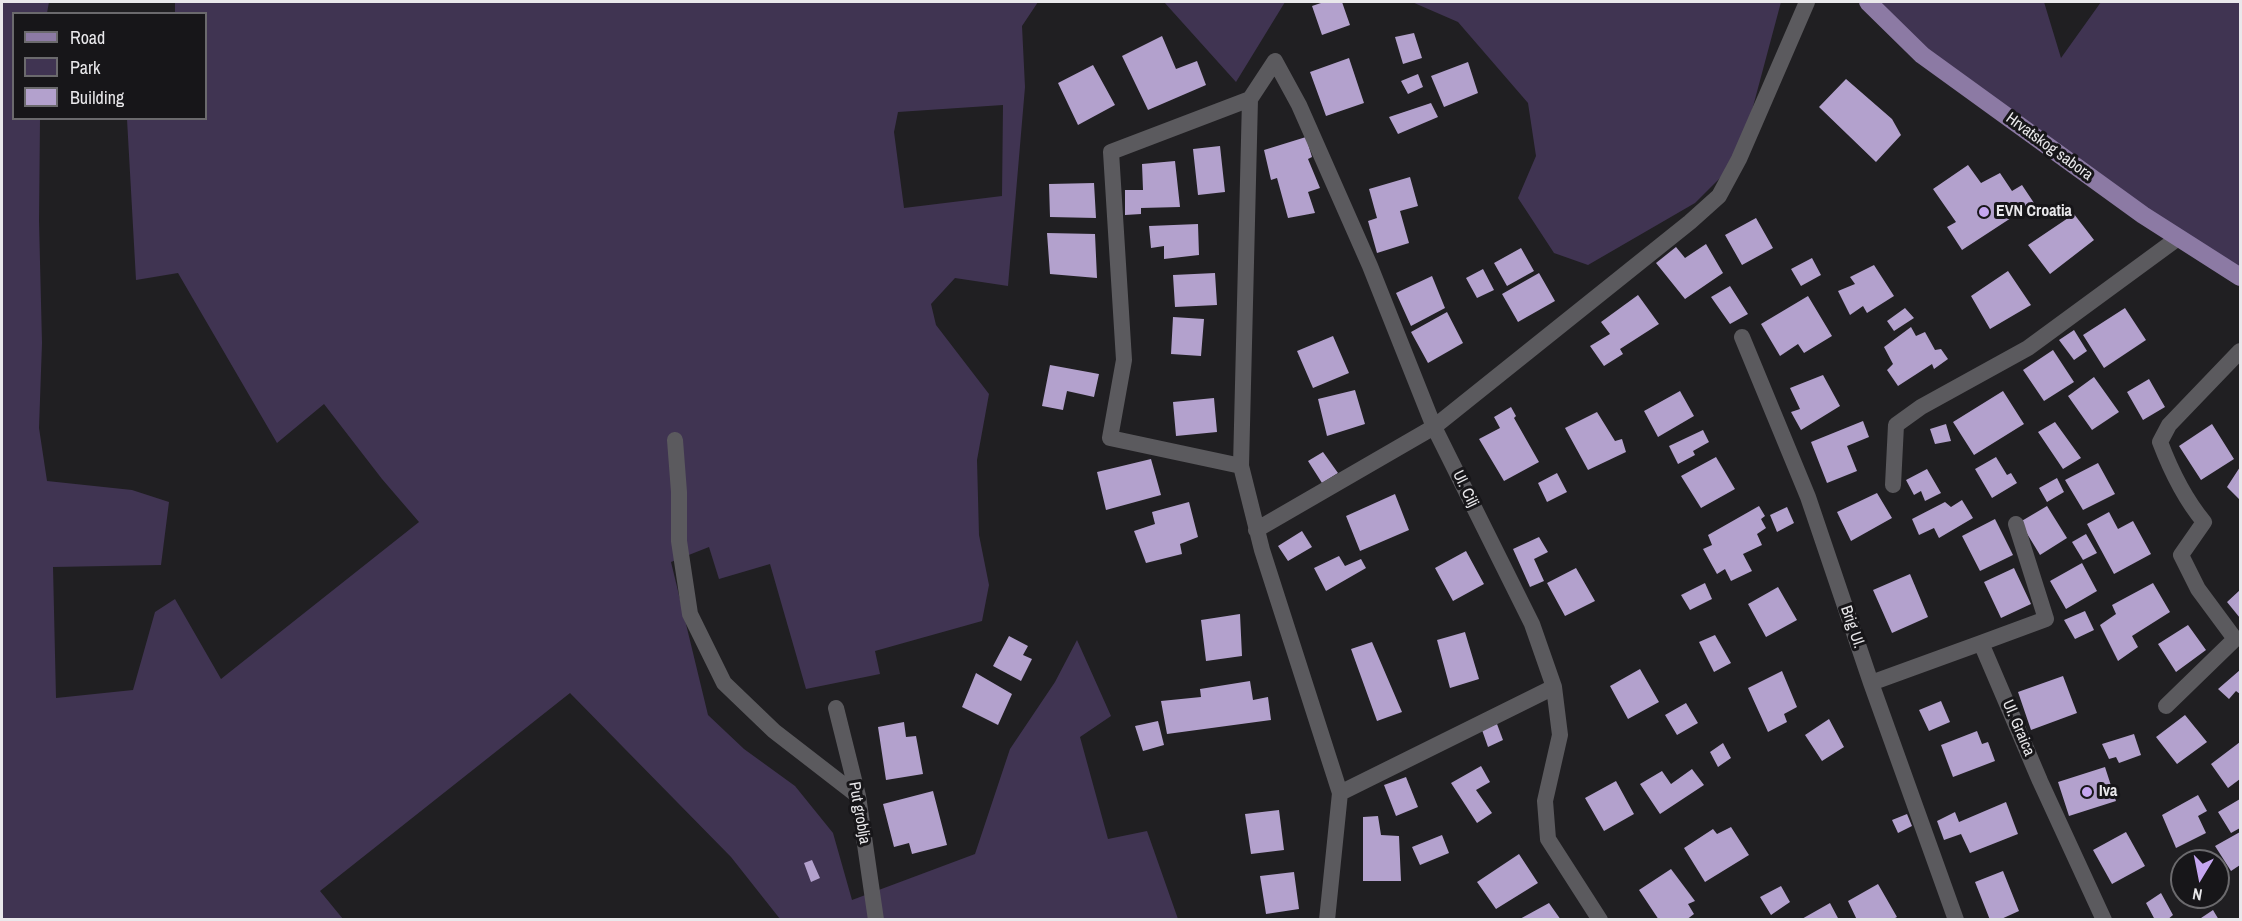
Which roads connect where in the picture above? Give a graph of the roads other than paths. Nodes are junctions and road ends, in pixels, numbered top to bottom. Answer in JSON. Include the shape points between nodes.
{"nodes":[{"id":1,"x":1807,"y":2,"type":"edge"},
{"id":2,"x":1868,"y":2,"type":"edge"},
{"id":3,"x":1250,"y":99,"type":"junction"},
{"id":4,"x":2178,"y":238,"type":"junction"},
{"id":5,"x":2241,"y":277,"type":"edge"},
{"id":6,"x":1742,"y":337,"type":"dead end"},
{"id":7,"x":2241,"y":351,"type":"edge"},
{"id":8,"x":1434,"y":426,"type":"junction"},
{"id":9,"x":675,"y":440,"type":"dead end"},
{"id":10,"x":1241,"y":466,"type":"junction"},
{"id":11,"x":1893,"y":485,"type":"dead end"},
{"id":12,"x":2016,"y":524,"type":"dead end"},
{"id":13,"x":1256,"y":530,"type":"junction"},
{"id":14,"x":1981,"y":643,"type":"junction"},
{"id":15,"x":1871,"y":682,"type":"junction"},
{"id":16,"x":1554,"y":687,"type":"junction"},
{"id":17,"x":2166,"y":706,"type":"dead end"},
{"id":18,"x":836,"y":708,"type":"dead end"},
{"id":19,"x":1340,"y":793,"type":"junction"},
{"id":20,"x":858,"y":796,"type":"junction"},
{"id":21,"x":876,"y":920,"type":"edge"},
{"id":22,"x":1328,"y":920,"type":"edge"},
{"id":23,"x":1599,"y":920,"type":"edge"},
{"id":24,"x":1956,"y":920,"type":"edge"},
{"id":25,"x":2104,"y":920,"type":"edge"}],
"edges":[{"from":1,"to":8,"type":"street","via":[[1719,196]]},
{"from":2,"to":4,"type":"main road","name":"Hrvatskog sabora","via":[[1922,55]]},
{"from":3,"to":8,"type":"street","name":"Ul. Cilj","via":[[1275,62],[1299,105],[1370,266]]},
{"from":3,"to":10,"type":"street"},
{"from":3,"to":10,"type":"street","via":[[1111,152],[1124,360],[1110,438]]},
{"from":4,"to":5,"type":"main road","name":"Hrvatskog sabora"},
{"from":4,"to":11,"type":"street","via":[[2028,348],[1896,425]]},
{"from":6,"to":15,"type":"street","name":"Brig Ul.","via":[[1808,497]]},
{"from":7,"to":17,"type":"street","via":[[2169,425],[2160,442],[2191,507],[2204,522],[2181,555],[2198,590],[2235,639]]},
{"from":8,"to":13,"type":"street"},
{"from":8,"to":16,"type":"street","name":"Ul. Cilj","via":[[1532,624]]},
{"from":9,"to":20,"type":"street","via":[[680,541],[690,614],[724,683],[774,731]]},
{"from":10,"to":13,"type":"street"},
{"from":12,"to":14,"type":"street","via":[[2046,619]]},
{"from":13,"to":19,"type":"street"},
{"from":14,"to":15,"type":"street"},
{"from":14,"to":25,"type":"street","name":"Ul. Graica"},
{"from":15,"to":24,"type":"street","name":"Brig Ul."},
{"from":16,"to":19,"type":"street"},
{"from":16,"to":23,"type":"street","name":"Ul. Cilj","via":[[1560,735],[1545,801],[1548,839]]},
{"from":18,"to":20,"type":"street","name":"Put groblja"},
{"from":19,"to":22,"type":"street"},
{"from":20,"to":21,"type":"street","name":"Put groblja"}]}
